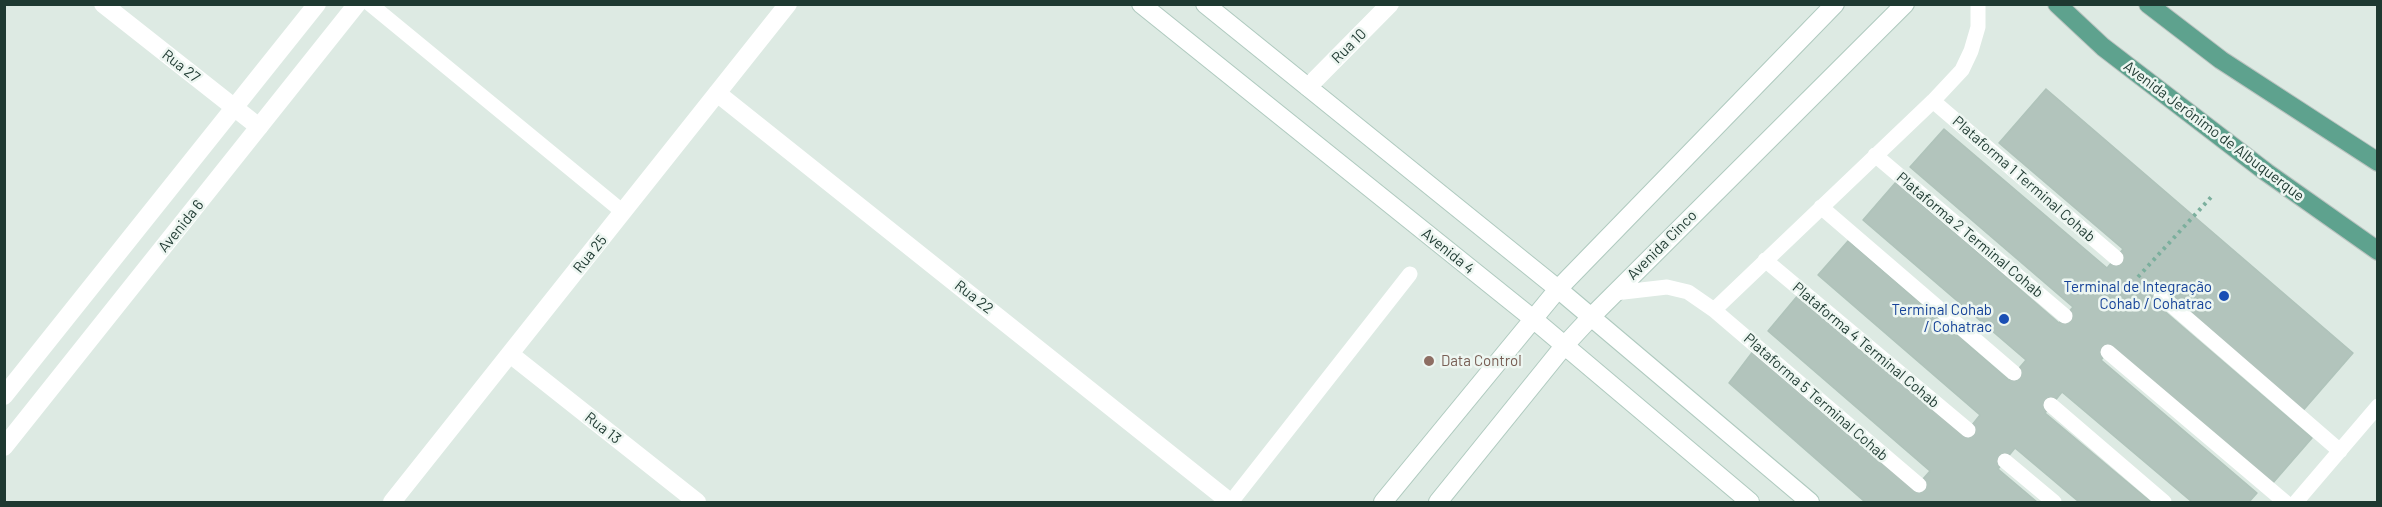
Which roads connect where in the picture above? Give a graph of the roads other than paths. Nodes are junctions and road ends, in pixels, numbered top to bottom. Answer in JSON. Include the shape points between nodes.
{"nodes":[{"id":1,"x":103,"y":4,"type":"edge"},
{"id":2,"x":317,"y":4,"type":"edge"},
{"id":3,"x":357,"y":4,"type":"edge"},
{"id":4,"x":370,"y":4,"type":"edge"},
{"id":5,"x":788,"y":4,"type":"edge"},
{"id":6,"x":1141,"y":4,"type":"edge"},
{"id":7,"x":1205,"y":4,"type":"edge"},
{"id":8,"x":1389,"y":4,"type":"edge"},
{"id":9,"x":1835,"y":4,"type":"edge"},
{"id":10,"x":1905,"y":4,"type":"edge"},
{"id":11,"x":1978,"y":4,"type":"edge"},
{"id":12,"x":2057,"y":4,"type":"edge"},
{"id":13,"x":2148,"y":4,"type":"edge"},
{"id":14,"x":1308,"y":87,"type":"junction"},
{"id":15,"x":717,"y":93,"type":"junction"},
{"id":16,"x":1933,"y":101,"type":"junction"},
{"id":17,"x":234,"y":109,"type":"junction"},
{"id":18,"x":259,"y":127,"type":"junction"},
{"id":19,"x":1875,"y":155,"type":"junction"},
{"id":20,"x":2378,"y":162,"type":"edge"},
{"id":21,"x":1821,"y":207,"type":"junction"},
{"id":22,"x":622,"y":212,"type":"junction"},
{"id":23,"x":2378,"y":251,"type":"edge"},
{"id":24,"x":2116,"y":258,"type":"dead end"},
{"id":25,"x":1765,"y":260,"type":"junction"},
{"id":26,"x":1410,"y":274,"type":"dead end"},
{"id":27,"x":1558,"y":289,"type":"junction"},
{"id":28,"x":1615,"y":293,"type":"junction"},
{"id":29,"x":2161,"y":296,"type":"dead end"},
{"id":30,"x":1714,"y":310,"type":"junction"},
{"id":31,"x":2065,"y":316,"type":"dead end"},
{"id":32,"x":1591,"y":317,"type":"junction"},
{"id":33,"x":1532,"y":318,"type":"junction"},
{"id":34,"x":1564,"y":346,"type":"junction"},
{"id":35,"x":2108,"y":352,"type":"dead end"},
{"id":36,"x":510,"y":354,"type":"junction"},
{"id":37,"x":2014,"y":373,"type":"dead end"},
{"id":38,"x":4,"y":396,"type":"edge"},
{"id":39,"x":2051,"y":405,"type":"dead end"},
{"id":40,"x":2378,"y":406,"type":"edge"},
{"id":41,"x":1968,"y":430,"type":"dead end"},
{"id":42,"x":4,"y":447,"type":"edge"},
{"id":43,"x":2340,"y":451,"type":"junction"},
{"id":44,"x":2005,"y":461,"type":"dead end"},
{"id":45,"x":1919,"y":485,"type":"dead end"},
{"id":46,"x":392,"y":502,"type":"edge"},
{"id":47,"x":697,"y":502,"type":"edge"},
{"id":48,"x":1230,"y":502,"type":"edge"},
{"id":49,"x":1383,"y":502,"type":"edge"},
{"id":50,"x":1438,"y":502,"type":"edge"},
{"id":51,"x":1750,"y":502,"type":"edge"},
{"id":52,"x":1810,"y":502,"type":"edge"},
{"id":53,"x":2054,"y":502,"type":"edge"},
{"id":54,"x":2164,"y":502,"type":"edge"},
{"id":55,"x":2285,"y":502,"type":"edge"},
{"id":56,"x":2296,"y":502,"type":"edge"}],
"edges":[{"from":1,"to":17,"type":"main road","name":"Rua 27"},
{"from":2,"to":17,"type":"main road","name":"Avenida 6"},
{"from":3,"to":18,"type":"main road","name":"Avenida 6"},
{"from":4,"to":22,"type":"lane"},
{"from":5,"to":15,"type":"main road","name":"Rua 25"},
{"from":6,"to":33,"type":"main road","name":"Avenida 4"},
{"from":7,"to":14,"type":"main road"},
{"from":8,"to":14,"type":"main road","name":"Rua 10"},
{"from":9,"to":27,"type":"main road"},
{"from":10,"to":28,"type":"main road","name":"Avenida Cinco"},
{"from":11,"to":16,"type":"lane","via":[[1978,27],[1971,51],[1962,70]]},
{"from":12,"to":23,"type":"main road","name":"Avenida Jerônimo de Albuquerque","via":[[2103,46],[2266,172]]},
{"from":13,"to":20,"type":"main road","via":[[2221,60]]},
{"from":14,"to":27,"type":"main road"},
{"from":15,"to":22,"type":"main road","name":"Rua 25"},
{"from":15,"to":48,"type":"main road","name":"Rua 22"},
{"from":16,"to":19,"type":"lane"},
{"from":16,"to":24,"type":"lane","name":"Plataforma 1 Terminal Cohab"},
{"from":17,"to":18,"type":"main road","name":"Rua 27"},
{"from":17,"to":38,"type":"main road","name":"Avenida 6"},
{"from":18,"to":42,"type":"main road","name":"Avenida 6"},
{"from":19,"to":21,"type":"lane"},
{"from":19,"to":31,"type":"lane","name":"Plataforma 2 Terminal Cohab"},
{"from":21,"to":25,"type":"lane"},
{"from":21,"to":37,"type":"lane"},
{"from":22,"to":36,"type":"main road","name":"Rua 25"},
{"from":25,"to":30,"type":"lane"},
{"from":25,"to":41,"type":"lane","name":"Plataforma 4 Terminal Cohab"},
{"from":26,"to":48,"type":"lane"},
{"from":27,"to":32,"type":"main road"},
{"from":27,"to":33,"type":"main road"},
{"from":28,"to":30,"type":"lane","name":"Plataforma 5 Terminal Cohab","via":[[1667,286],[1688,292]]},
{"from":28,"to":32,"type":"main road","name":"Avenida Cinco"},
{"from":29,"to":43,"type":"lane"},
{"from":30,"to":45,"type":"lane","name":"Plataforma 5 Terminal Cohab"},
{"from":32,"to":34,"type":"main road","name":"Avenida Cinco"},
{"from":32,"to":52,"type":"main road"},
{"from":33,"to":34,"type":"main road","name":"Avenida 4"},
{"from":33,"to":49,"type":"main road"},
{"from":34,"to":50,"type":"main road","name":"Avenida Cinco"},
{"from":34,"to":51,"type":"main road","name":"Avenida 4"},
{"from":35,"to":55,"type":"lane"},
{"from":36,"to":46,"type":"main road","name":"Rua 25"},
{"from":36,"to":47,"type":"main road","name":"Rua 13"},
{"from":39,"to":54,"type":"lane"},
{"from":40,"to":43,"type":"lane"},
{"from":43,"to":56,"type":"lane"},
{"from":44,"to":53,"type":"lane"}]}
